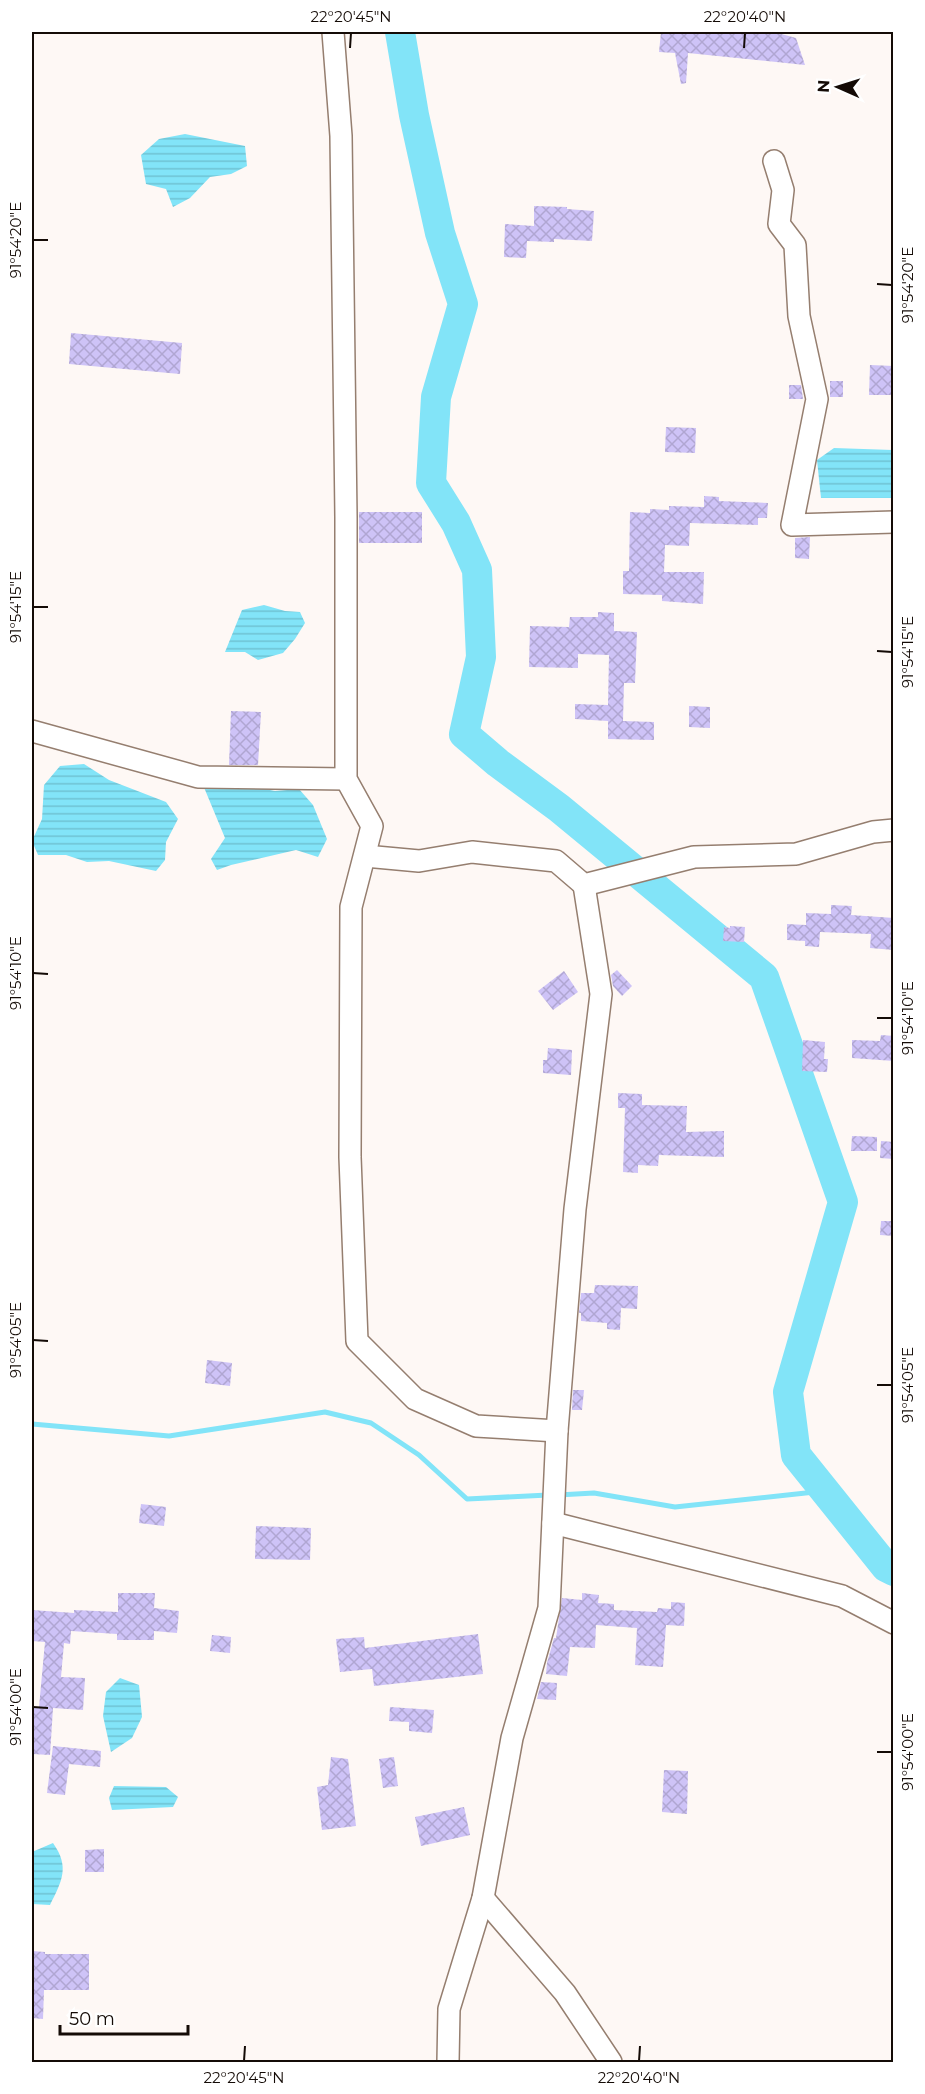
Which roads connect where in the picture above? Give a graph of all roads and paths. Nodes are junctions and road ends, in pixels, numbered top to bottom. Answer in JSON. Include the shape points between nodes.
{"nodes":[{"id":1,"x":333,"y":32,"type":"edge"},
{"id":2,"x":774,"y":161,"type":"dead end"},
{"id":3,"x":894,"y":522,"type":"edge"},
{"id":4,"x":32,"y":731,"type":"edge"},
{"id":5,"x":346,"y":779,"type":"junction"},
{"id":6,"x":894,"y":831,"type":"edge"},
{"id":7,"x":365,"y":856,"type":"junction"},
{"id":8,"x":584,"y":885,"type":"junction"},
{"id":9,"x":557,"y":1431,"type":"junction"},
{"id":10,"x":553,"y":1523,"type":"junction"},
{"id":11,"x":894,"y":1623,"type":"edge"},
{"id":12,"x":483,"y":1898,"type":"junction"},
{"id":13,"x":448,"y":2062,"type":"edge"},
{"id":14,"x":611,"y":2062,"type":"edge"}],
"edges":[{"from":1,"to":5,"type":"street","via":[[341,136]]},
{"from":2,"to":3,"type":"street","via":[[783,190],[779,224],[795,244],[799,316],[818,399],[792,525]]},
{"from":4,"to":5,"type":"street","via":[[198,777]]},
{"from":5,"to":7,"type":"street","via":[[372,826]]},
{"from":6,"to":8,"type":"street","via":[[873,832],[796,854],[694,857]]},
{"from":7,"to":8,"type":"street","via":[[419,861],[472,852],[556,861]]},
{"from":7,"to":9,"type":"street","via":[[351,907],[350,1157],[357,1341],[415,1399],[445,1413],[476,1426]]},
{"from":8,"to":9,"type":"street","via":[[601,994],[574,1209]]},
{"from":9,"to":10,"type":"street"},
{"from":10,"to":11,"type":"street","via":[[842,1596]]},
{"from":10,"to":12,"type":"street","via":[[549,1608],[512,1738]]},
{"from":12,"to":13,"type":"street","via":[[448,2009]]},
{"from":12,"to":14,"type":"street","via":[[565,1993]]}]}
